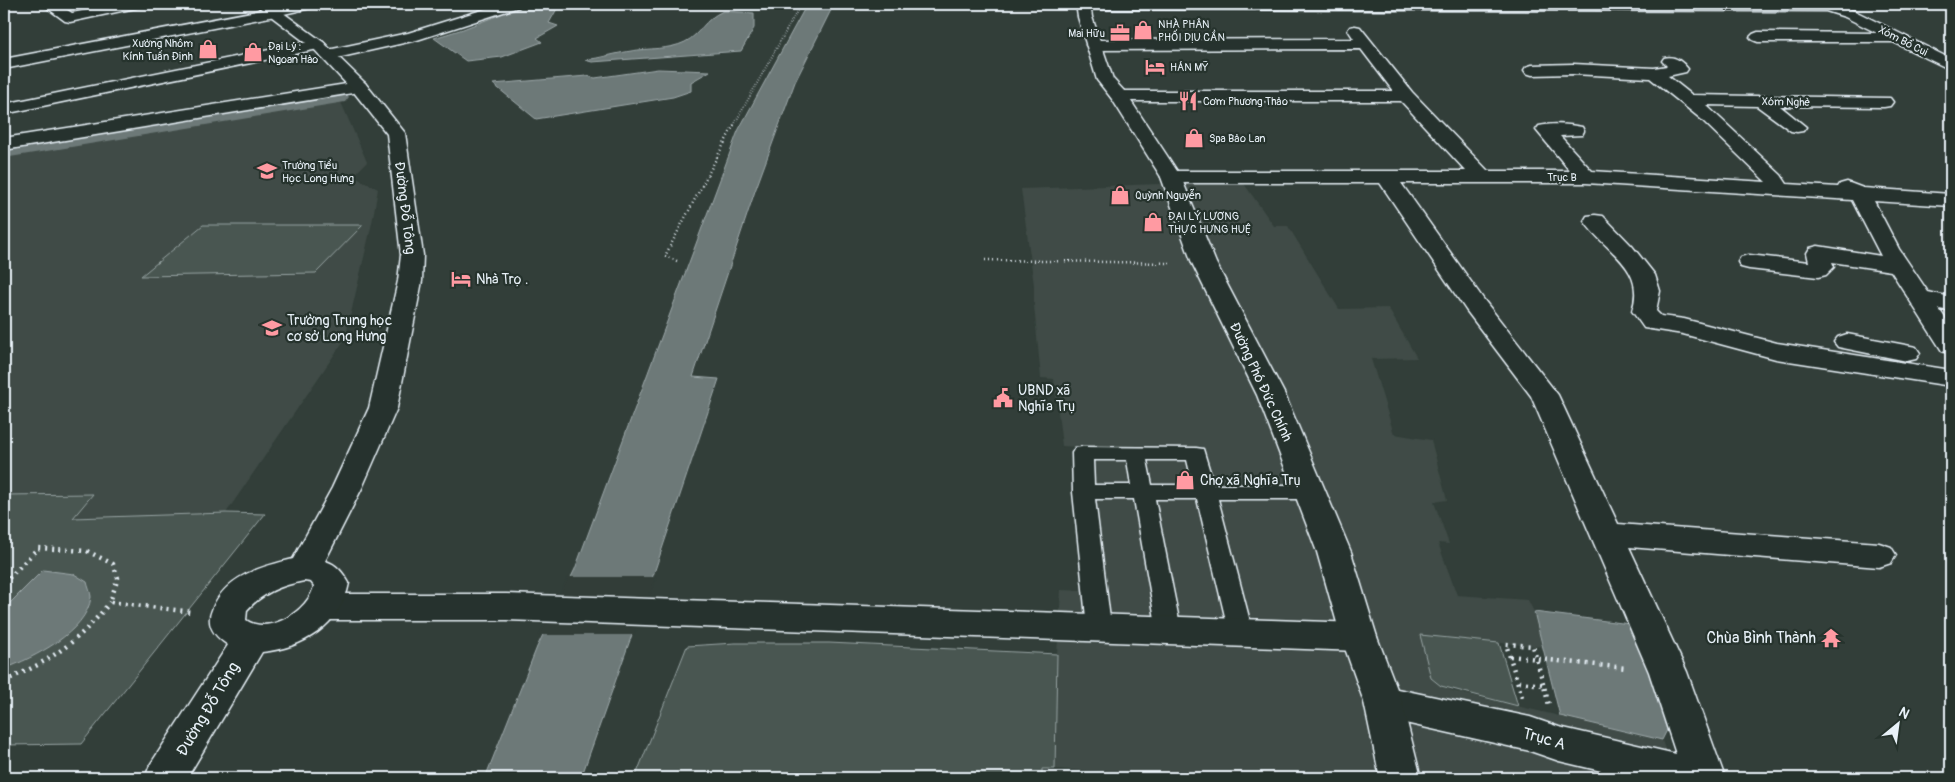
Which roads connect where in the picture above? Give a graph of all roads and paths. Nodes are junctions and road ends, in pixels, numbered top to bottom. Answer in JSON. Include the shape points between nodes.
{"nodes":[{"id":1,"x":49,"y":4,"type":"edge"},
{"id":2,"x":135,"y":4,"type":"edge"},
{"id":3,"x":310,"y":4,"type":"edge"},
{"id":4,"x":514,"y":4,"type":"edge"},
{"id":5,"x":801,"y":4,"type":"edge"},
{"id":6,"x":1083,"y":4,"type":"edge"},
{"id":7,"x":1575,"y":5,"type":"edge"},
{"id":8,"x":1778,"y":5,"type":"edge"},
{"id":9,"x":1340,"y":6,"type":"junction"},
{"id":10,"x":268,"y":8,"type":"edge"},
{"id":11,"x":1758,"y":37,"type":"dead end"},
{"id":12,"x":1897,"y":38,"type":"junction"},
{"id":13,"x":1364,"y":44,"type":"junction"},
{"id":14,"x":1094,"y":45,"type":"junction"},
{"id":15,"x":323,"y":50,"type":"junction"},
{"id":16,"x":1670,"y":61,"type":"dead end"},
{"id":17,"x":4,"y":64,"type":"edge"},
{"id":18,"x":1951,"y":65,"type":"edge"},
{"id":19,"x":1532,"y":70,"type":"dead end"},
{"id":20,"x":1654,"y":73,"type":"junction"},
{"id":21,"x":359,"y":88,"type":"junction"},
{"id":22,"x":1119,"y":96,"type":"junction"},
{"id":23,"x":1406,"y":96,"type":"junction"},
{"id":24,"x":1689,"y":100,"type":"junction"},
{"id":25,"x":1761,"y":102,"type":"junction"},
{"id":26,"x":1884,"y":102,"type":"dead end"},
{"id":27,"x":4,"y":109,"type":"edge"},
{"id":28,"x":1797,"y":127,"type":"dead end"},
{"id":29,"x":1575,"y":131,"type":"dead end"},
{"id":30,"x":4,"y":144,"type":"edge"},
{"id":31,"x":1171,"y":177,"type":"junction"},
{"id":32,"x":1586,"y":177,"type":"junction"},
{"id":33,"x":1387,"y":178,"type":"junction"},
{"id":34,"x":1483,"y":178,"type":"junction"},
{"id":35,"x":1777,"y":184,"type":"junction"},
{"id":36,"x":1860,"y":195,"type":"junction"},
{"id":37,"x":1951,"y":200,"type":"edge"},
{"id":38,"x":1595,"y":221,"type":"dead end"},
{"id":39,"x":985,"y":260,"type":"dead end"},
{"id":40,"x":677,"y":261,"type":"dead end"},
{"id":41,"x":1749,"y":262,"type":"dead end"},
{"id":42,"x":1204,"y":263,"type":"junction"},
{"id":43,"x":1898,"y":265,"type":"junction"},
{"id":44,"x":1920,"y":298,"type":"junction"},
{"id":45,"x":1951,"y":304,"type":"edge"},
{"id":46,"x":1847,"y":342,"type":"dead end"},
{"id":47,"x":1951,"y":346,"type":"edge"},
{"id":48,"x":1951,"y":361,"type":"edge"},
{"id":49,"x":1951,"y":378,"type":"edge"},
{"id":50,"x":1136,"y":454,"type":"junction"},
{"id":51,"x":1084,"y":492,"type":"junction"},
{"id":52,"x":1144,"y":492,"type":"junction"},
{"id":53,"x":1206,"y":492,"type":"junction"},
{"id":54,"x":1310,"y":492,"type":"junction"},
{"id":55,"x":1606,"y":534,"type":"junction"},
{"id":56,"x":1879,"y":556,"type":"dead end"},
{"id":57,"x":304,"y":569,"type":"junction"},
{"id":58,"x":4,"y":583,"type":"edge"},
{"id":59,"x":110,"y":602,"type":"junction"},
{"id":60,"x":324,"y":607,"type":"junction"},
{"id":61,"x":1099,"y":627,"type":"junction"},
{"id":62,"x":239,"y":628,"type":"junction"},
{"id":63,"x":1169,"y":630,"type":"junction"},
{"id":64,"x":1241,"y":633,"type":"junction"},
{"id":65,"x":1360,"y":637,"type":"junction"},
{"id":66,"x":1510,"y":656,"type":"junction"},
{"id":67,"x":1537,"y":659,"type":"junction"},
{"id":68,"x":1630,"y":668,"type":"dead end"},
{"id":69,"x":4,"y":681,"type":"edge"},
{"id":70,"x":1519,"y":682,"type":"junction"},
{"id":71,"x":1544,"y":685,"type":"dead end"},
{"id":72,"x":1383,"y":702,"type":"junction"},
{"id":73,"x":1530,"y":734,"type":"junction"},
{"id":74,"x":166,"y":778,"type":"edge"},
{"id":75,"x":1401,"y":778,"type":"edge"},
{"id":76,"x":1705,"y":778,"type":"edge"}],
"edges":[{"from":1,"to":2,"type":"street","via":[[70,18]]},
{"from":3,"to":10,"type":"street"},
{"from":4,"to":15,"type":"street","via":[[412,37]]},
{"from":5,"to":40,"type":"path","via":[[665,256]]},
{"from":6,"to":9,"type":"street","name":"Xóm Bồ Cui"},
{"from":6,"to":14,"type":"street","name":"Đường Phó Đức Chính"},
{"from":7,"to":8,"type":"street","name":"Xóm Bồ Cui"},
{"from":7,"to":9,"type":"street","name":"Xóm Bồ Cui"},
{"from":8,"to":12,"type":"street","name":"Xóm Bồ Cui","via":[[1827,7],[1850,14]]},
{"from":9,"to":13,"type":"street"},
{"from":10,"to":15,"type":"street","name":"Đường Đỗ Tông"},
{"from":10,"to":17,"type":"street"},
{"from":11,"to":12,"type":"street"},
{"from":12,"to":18,"type":"street","name":"Xóm Bồ Cui"},
{"from":13,"to":14,"type":"street"},
{"from":13,"to":23,"type":"street"},
{"from":14,"to":22,"type":"street","name":"Đường Phó Đức Chính","via":[[1105,80]]},
{"from":15,"to":21,"type":"street","name":"Đường Đỗ Tông"},
{"from":15,"to":27,"type":"street"},
{"from":16,"to":20,"type":"street","via":[[1680,69]]},
{"from":19,"to":20,"type":"street"},
{"from":20,"to":24,"type":"street"},
{"from":21,"to":30,"type":"street"},
{"from":21,"to":57,"type":"street","name":"Đường Đỗ Tông","via":[[396,133],[412,255],[410,281],[383,408],[347,488]]},
{"from":22,"to":23,"type":"street","via":[[1312,89]]},
{"from":22,"to":31,"type":"street","name":"Đường Phó Đức Chính"},
{"from":23,"to":34,"type":"street"},
{"from":24,"to":25,"type":"street","name":"Xóm Nghè"},
{"from":24,"to":35,"type":"street"},
{"from":25,"to":26,"type":"street","name":"Xóm Nghè"},
{"from":25,"to":28,"type":"street"},
{"from":29,"to":32,"type":"street","via":[[1545,130]]},
{"from":31,"to":33,"type":"street","name":"Trục B"},
{"from":31,"to":42,"type":"street","name":"Đường Phó Đức Chính"},
{"from":32,"to":34,"type":"street","name":"Trục B"},
{"from":32,"to":35,"type":"street","name":"Trục B"},
{"from":33,"to":34,"type":"street","name":"Trục B"},
{"from":33,"to":55,"type":"street","via":[[1475,304],[1544,395]]},
{"from":35,"to":36,"type":"street","name":"Trục B","via":[[1826,184]]},
{"from":36,"to":37,"type":"street"},
{"from":36,"to":43,"type":"street"},
{"from":38,"to":49,"type":"street","via":[[1647,285],[1644,311],[1653,322],[1684,326],[1776,351]]},
{"from":39,"to":42,"type":"path"},
{"from":41,"to":43,"type":"street","via":[[1818,270],[1822,266],[1818,254]]},
{"from":42,"to":54,"type":"street","name":"Đường Phó Đức Chính","via":[[1271,395]]},
{"from":43,"to":44,"type":"street"},
{"from":44,"to":45,"type":"street"},
{"from":44,"to":47,"type":"street"},
{"from":46,"to":48,"type":"street"},
{"from":50,"to":51,"type":"lane","via":[[1082,453]]},
{"from":50,"to":52,"type":"lane"},
{"from":50,"to":53,"type":"lane","via":[[1196,454]]},
{"from":51,"to":52,"type":"lane"},
{"from":51,"to":61,"type":"lane"},
{"from":52,"to":53,"type":"lane"},
{"from":52,"to":63,"type":"lane"},
{"from":53,"to":54,"type":"lane"},
{"from":53,"to":64,"type":"lane"},
{"from":54,"to":65,"type":"street","name":"Đường Phó Đức Chính","via":[[1334,552]]},
{"from":55,"to":56,"type":"street"},
{"from":55,"to":76,"type":"street","via":[[1668,672]]},
{"from":57,"to":60,"type":"street","via":[[321,572],[332,583],[332,596]]},
{"from":57,"to":62,"type":"street","name":"Đường Đỗ Tông","via":[[279,573],[242,594],[232,605]]},
{"from":58,"to":59,"type":"path","via":[[38,548],[87,551],[113,564],[118,578]]},
{"from":59,"to":62,"type":"path"},
{"from":59,"to":69,"type":"path","via":[[96,623],[75,642],[30,671]]},
{"from":60,"to":61,"type":"street","via":[[506,607]]},
{"from":60,"to":62,"type":"street","via":[[292,631],[272,637]]},
{"from":61,"to":63,"type":"street"},
{"from":62,"to":74,"type":"street","name":"Đường Đỗ Tông"},
{"from":63,"to":64,"type":"street"},
{"from":64,"to":65,"type":"street"},
{"from":65,"to":72,"type":"street","name":"Đường Phó Đức Chính"},
{"from":66,"to":67,"type":"path"},
{"from":66,"to":67,"type":"path","via":[[1506,644],[1533,646]]},
{"from":66,"to":70,"type":"path"},
{"from":67,"to":68,"type":"path"},
{"from":70,"to":71,"type":"path"},
{"from":70,"to":73,"type":"path"},
{"from":72,"to":73,"type":"street","name":"Trục A"},
{"from":72,"to":75,"type":"street","name":"Đường Phó Đức Chính"},
{"from":73,"to":76,"type":"street","name":"Trục A","via":[[1559,744]]}]}
